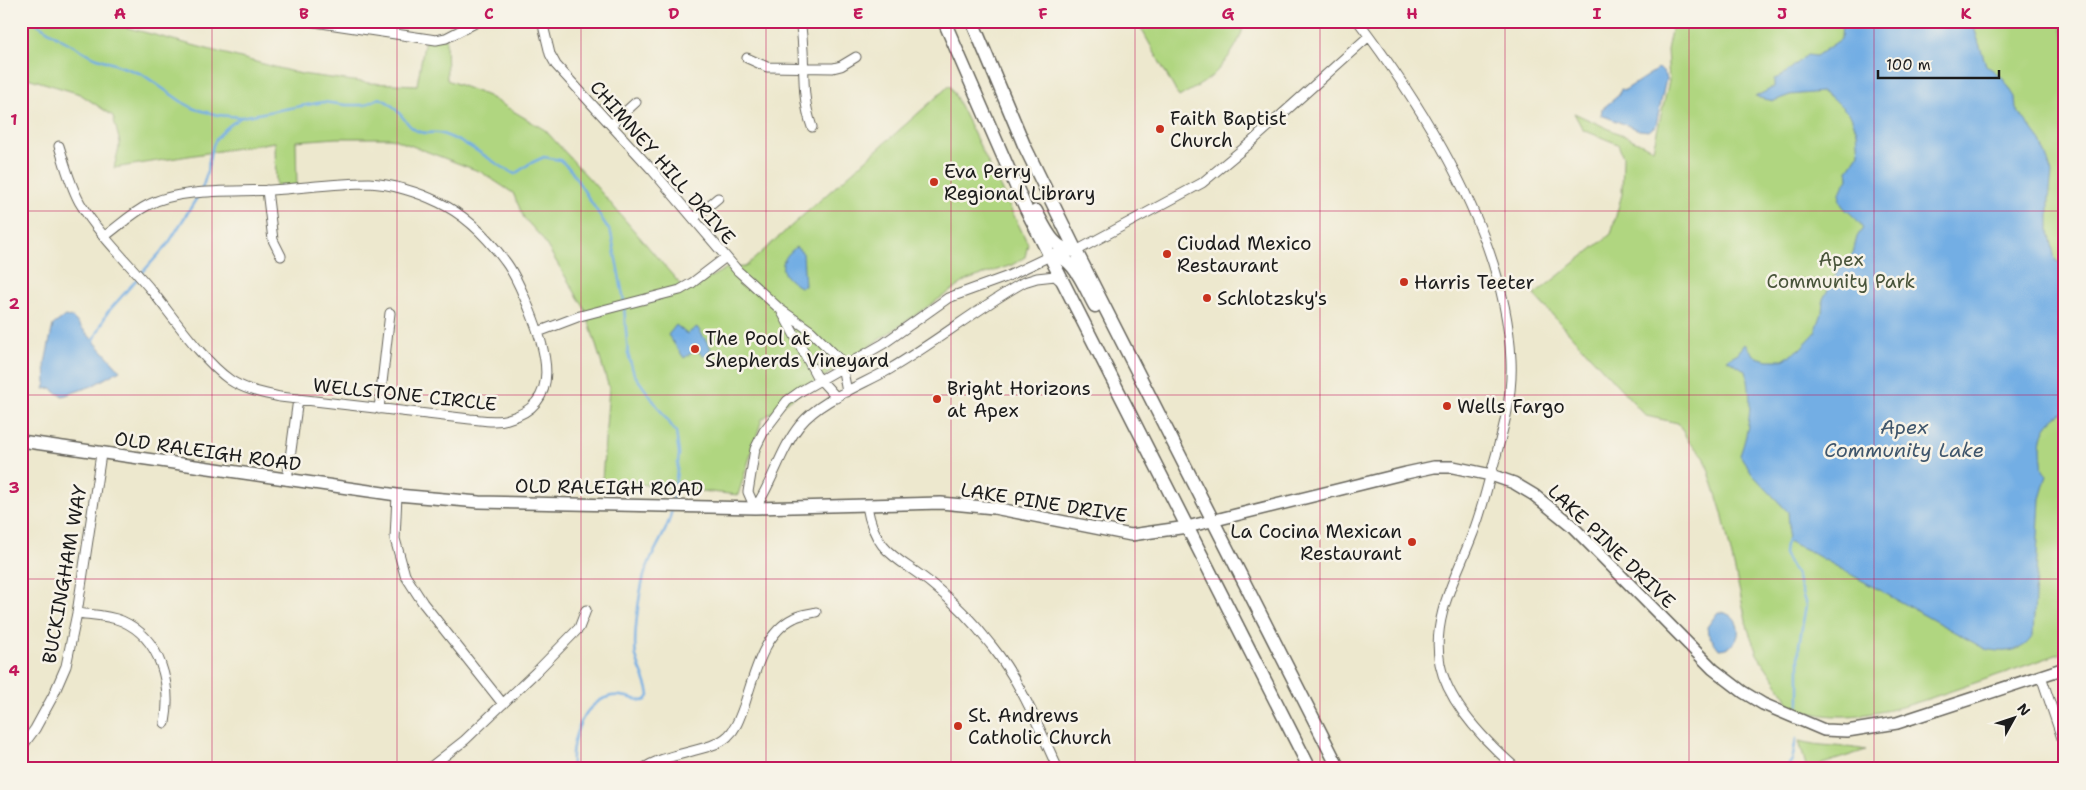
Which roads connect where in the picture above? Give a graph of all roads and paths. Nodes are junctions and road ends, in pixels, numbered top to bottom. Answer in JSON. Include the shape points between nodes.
{"nodes":[{"id":1,"x":308,"y":21,"type":"edge"},
{"id":2,"x":479,"y":21,"type":"edge"},
{"id":3,"x":542,"y":21,"type":"edge"},
{"id":4,"x":800,"y":21,"type":"edge"},
{"id":5,"x":944,"y":21,"type":"edge"},
{"id":6,"x":972,"y":21,"type":"edge"},
{"id":7,"x":1358,"y":21,"type":"edge"},
{"id":8,"x":1370,"y":36,"type":"junction"},
{"id":9,"x":856,"y":57,"type":"dead end"},
{"id":10,"x":747,"y":58,"type":"dead end"},
{"id":11,"x":802,"y":68,"type":"junction"},
{"id":12,"x":636,"y":102,"type":"dead end"},
{"id":13,"x":611,"y":125,"type":"junction"},
{"id":14,"x":812,"y":127,"type":"dead end"},
{"id":15,"x":996,"y":141,"type":"junction"},
{"id":16,"x":59,"y":146,"type":"dead end"},
{"id":17,"x":267,"y":190,"type":"junction"},
{"id":18,"x":718,"y":198,"type":"dead end"},
{"id":19,"x":694,"y":218,"type":"junction"},
{"id":20,"x":105,"y":236,"type":"junction"},
{"id":21,"x":1076,"y":251,"type":"junction"},
{"id":22,"x":281,"y":256,"type":"dead end"},
{"id":23,"x":1050,"y":256,"type":"junction"},
{"id":24,"x":726,"y":258,"type":"junction"},
{"id":25,"x":1063,"y":282,"type":"junction"},
{"id":26,"x":781,"y":310,"type":"junction"},
{"id":27,"x":390,"y":313,"type":"dead end"},
{"id":28,"x":538,"y":332,"type":"junction"},
{"id":29,"x":1122,"y":341,"type":"junction"},
{"id":30,"x":843,"y":368,"type":"junction"},
{"id":31,"x":819,"y":381,"type":"junction"},
{"id":32,"x":847,"y":392,"type":"junction"},
{"id":33,"x":837,"y":398,"type":"junction"},
{"id":34,"x":298,"y":400,"type":"junction"},
{"id":35,"x":379,"y":409,"type":"junction"},
{"id":36,"x":21,"y":441,"type":"edge"},
{"id":37,"x":101,"y":454,"type":"junction"},
{"id":38,"x":1491,"y":475,"type":"junction"},
{"id":39,"x":287,"y":480,"type":"junction"},
{"id":40,"x":397,"y":495,"type":"junction"},
{"id":41,"x":867,"y":506,"type":"junction"},
{"id":42,"x":755,"y":508,"type":"junction"},
{"id":43,"x":1212,"y":520,"type":"junction"},
{"id":44,"x":1187,"y":527,"type":"junction"},
{"id":45,"x":586,"y":610,"type":"dead end"},
{"id":46,"x":816,"y":612,"type":"dead end"},
{"id":47,"x":77,"y":613,"type":"junction"},
{"id":48,"x":2065,"y":668,"type":"edge"},
{"id":49,"x":2041,"y":676,"type":"junction"},
{"id":50,"x":503,"y":704,"type":"junction"},
{"id":51,"x":166,"y":723,"type":"dead end"},
{"id":52,"x":21,"y":748,"type":"edge"},
{"id":53,"x":2065,"y":748,"type":"edge"},
{"id":54,"x":428,"y":769,"type":"edge"},
{"id":55,"x":643,"y":769,"type":"edge"},
{"id":56,"x":1058,"y":769,"type":"edge"},
{"id":57,"x":1310,"y":769,"type":"edge"},
{"id":58,"x":1339,"y":769,"type":"edge"},
{"id":59,"x":1517,"y":769,"type":"edge"}],
"edges":[{"from":1,"to":2,"type":"street","via":[[436,40]]},
{"from":3,"to":13,"type":"street","name":"CHIMNEY HILL DRIVE","via":[[556,65]]},
{"from":4,"to":11,"type":"street"},
{"from":5,"to":15,"type":"highway"},
{"from":6,"to":21,"type":"highway","via":[[1024,145]]},
{"from":7,"to":8,"type":"street"},
{"from":8,"to":21,"type":"street","via":[[1202,183]]},
{"from":8,"to":38,"type":"street","via":[[1438,139],[1482,233],[1499,279],[1507,314],[1511,378],[1504,426]]},
{"from":9,"to":11,"type":"street","via":[[832,68]]},
{"from":10,"to":11,"type":"street","via":[[766,67]]},
{"from":11,"to":14,"type":"street","via":[[803,93]]},
{"from":12,"to":13,"type":"street"},
{"from":13,"to":19,"type":"street","name":"CHIMNEY HILL DRIVE"},
{"from":15,"to":21,"type":"highway","via":[[1056,244]]},
{"from":15,"to":23,"type":"highway"},
{"from":16,"to":20,"type":"street","name":"WELLSTONE CIRCLE","via":[[72,187],[87,214]]},
{"from":17,"to":20,"type":"street","name":"WELLSTONE CIRCLE","via":[[198,193],[160,200],[133,214]]},
{"from":17,"to":22,"type":"street","via":[[272,240]]},
{"from":17,"to":28,"type":"street","name":"WELLSTONE CIRCLE","via":[[370,183],[408,191],[438,202],[460,215],[491,243],[518,282]]},
{"from":18,"to":19,"type":"street"},
{"from":19,"to":24,"type":"street","name":"CHIMNEY HILL DRIVE"},
{"from":20,"to":34,"type":"street","name":"WELLSTONE CIRCLE","via":[[230,380],[257,392]]},
{"from":21,"to":29,"type":"highway"},
{"from":23,"to":25,"type":"highway"},
{"from":23,"to":29,"type":"highway","via":[[1065,258],[1074,268],[1110,333]]},
{"from":23,"to":30,"type":"street","via":[[1006,277],[948,298]]},
{"from":24,"to":26,"type":"street","name":"CHIMNEY HILL DRIVE"},
{"from":24,"to":28,"type":"street","via":[[692,283],[673,292],[580,316]]},
{"from":25,"to":32,"type":"street","via":[[1055,276],[1046,276],[1024,282],[898,364]]},
{"from":25,"to":44,"type":"highway"},
{"from":26,"to":30,"type":"street","name":"CHIMNEY HILL DRIVE","via":[[811,332],[841,361]]},
{"from":26,"to":31,"type":"street","name":"CHIMNEY HILL DRIVE"},
{"from":27,"to":35,"type":"street"},
{"from":28,"to":35,"type":"street","name":"WELLSTONE CIRCLE","via":[[546,361],[546,381],[538,399],[516,416],[506,420],[488,420]]},
{"from":29,"to":43,"type":"highway"},
{"from":30,"to":31,"type":"street"},
{"from":30,"to":32,"type":"street","name":"CHIMNEY HILL DRIVE"},
{"from":31,"to":33,"type":"street","name":"CHIMNEY HILL DRIVE"},
{"from":31,"to":42,"type":"street","via":[[788,402],[772,419],[758,442],[748,492]]},
{"from":32,"to":33,"type":"street"},
{"from":33,"to":42,"type":"street","via":[[800,424]]},
{"from":34,"to":35,"type":"street","name":"WELLSTONE CIRCLE"},
{"from":34,"to":39,"type":"street"},
{"from":36,"to":37,"type":"main road","name":"OLD RALEIGH ROAD"},
{"from":37,"to":39,"type":"main road","name":"OLD RALEIGH ROAD"},
{"from":37,"to":47,"type":"street","name":"BUCKINGHAM WAY"},
{"from":38,"to":43,"type":"main road","name":"LAKE PINE DRIVE","via":[[1453,467],[1434,467]]},
{"from":38,"to":49,"type":"main road","name":"LAKE PINE DRIVE","via":[[1514,483],[1552,508],[1728,681],[1763,704],[1824,730],[1847,731],[1897,723]]},
{"from":38,"to":59,"type":"street","via":[[1477,522],[1440,617],[1438,654],[1443,675],[1459,704],[1490,746]]},
{"from":39,"to":40,"type":"main road","name":"OLD RALEIGH ROAD"},
{"from":40,"to":42,"type":"main road","name":"OLD RALEIGH ROAD","via":[[479,502]]},
{"from":40,"to":50,"type":"street","via":[[395,538],[405,575],[423,603]]},
{"from":41,"to":42,"type":"main road","name":"OLD RALEIGH ROAD"},
{"from":41,"to":44,"type":"main road","name":"LAKE PINE DRIVE","via":[[941,504],[994,508],[1131,535]]},
{"from":41,"to":56,"type":"street","via":[[870,524],[890,554],[946,596],[981,632],[1008,668],[1024,694]]},
{"from":43,"to":44,"type":"main road","name":"LAKE PINE DRIVE"},
{"from":43,"to":58,"type":"highway"},
{"from":44,"to":57,"type":"highway"},
{"from":45,"to":50,"type":"street","via":[[580,628]]},
{"from":46,"to":55,"type":"street","via":[[796,616],[772,639],[760,660],[738,723],[727,737],[659,760]]},
{"from":47,"to":51,"type":"street","via":[[121,621],[148,640],[160,662],[165,681]]},
{"from":47,"to":52,"type":"street","name":"BUCKINGHAM WAY","via":[[60,681],[35,729]]},
{"from":48,"to":49,"type":"main road","name":"LAKE PINE DRIVE"},
{"from":49,"to":53,"type":"street"},
{"from":50,"to":54,"type":"street"}]}
